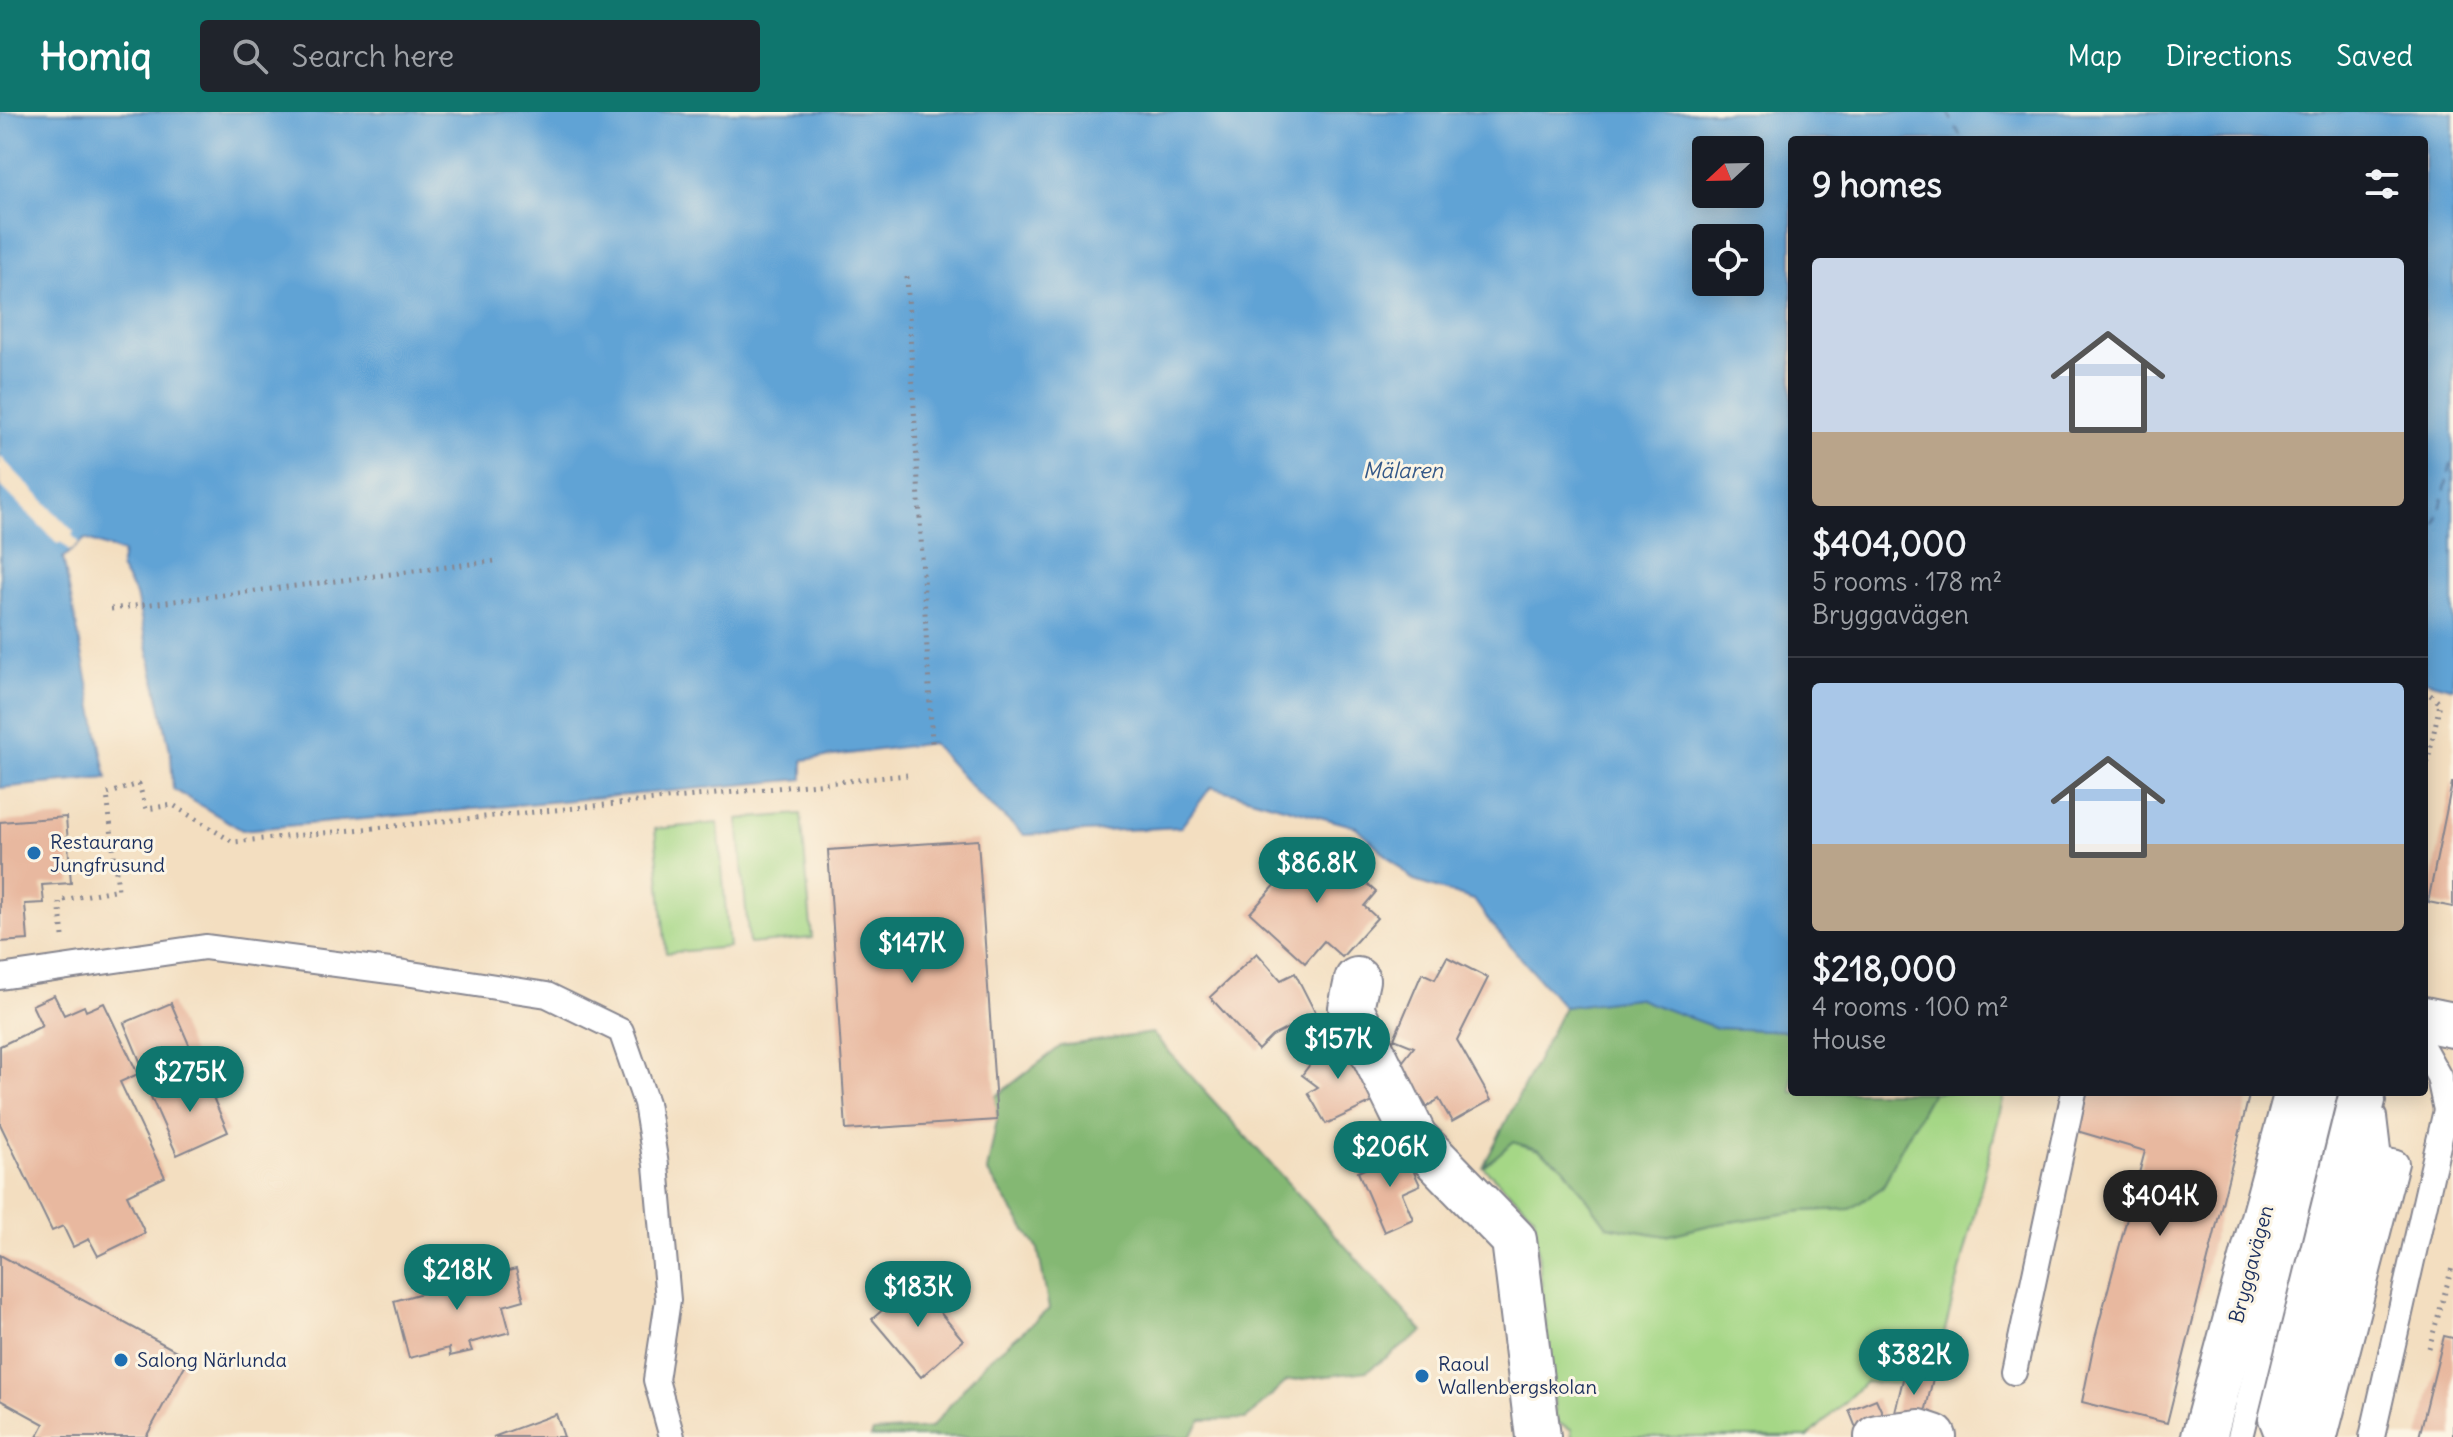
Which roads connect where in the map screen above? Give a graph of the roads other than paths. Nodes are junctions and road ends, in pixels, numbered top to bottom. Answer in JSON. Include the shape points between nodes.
{"nodes":[{"id":1,"x":0,"y":977,"type":"edge"},
{"id":2,"x":1357,"y":980,"type":"dead end"},
{"id":3,"x":2428,"y":1020,"type":"edge"},
{"id":4,"x":2453,"y":1025,"type":"edge"},
{"id":5,"x":2428,"y":1057,"type":"edge"},
{"id":6,"x":2073,"y":1096,"type":"edge"},
{"id":7,"x":2296,"y":1096,"type":"edge"},
{"id":8,"x":2324,"y":1096,"type":"edge"},
{"id":9,"x":2359,"y":1097,"type":"edge"},
{"id":10,"x":2379,"y":1159,"type":"junction"},
{"id":11,"x":2014,"y":1372,"type":"dead end"},
{"id":12,"x":672,"y":1437,"type":"edge"},
{"id":13,"x":1538,"y":1437,"type":"edge"},
{"id":14,"x":1877,"y":1437,"type":"edge"},
{"id":15,"x":1934,"y":1437,"type":"edge"},
{"id":16,"x":2204,"y":1437,"type":"edge"},
{"id":17,"x":2240,"y":1437,"type":"edge"},
{"id":18,"x":2278,"y":1437,"type":"edge"},
{"id":19,"x":2290,"y":1437,"type":"edge"},
{"id":20,"x":2307,"y":1437,"type":"edge"},
{"id":21,"x":2325,"y":1437,"type":"edge"},
{"id":22,"x":2372,"y":1437,"type":"edge"}],
"edges":[{"from":1,"to":12,"type":"lane","via":[[205,947],[547,995],[621,1031],[646,1103],[656,1165],[668,1300],[656,1380]]},
{"from":2,"to":13,"type":"street","via":[[1351,1008],[1415,1138],[1514,1240]]},
{"from":3,"to":4,"type":"street"},
{"from":5,"to":22,"type":"lane","via":[[2439,1077],[2446,1110]]},
{"from":6,"to":11,"type":"lane"},
{"from":7,"to":16,"type":"street","name":"Bryggavägen"},
{"from":8,"to":17,"type":"lane"},
{"from":9,"to":10,"type":"lane"},
{"from":9,"to":18,"type":"lane","via":[[2271,1419]]},
{"from":9,"to":19,"type":"lane"},
{"from":10,"to":20,"type":"lane"},
{"from":10,"to":21,"type":"lane","via":[[2396,1163]]},
{"from":14,"to":15,"type":"street","via":[[1919,1432]]}]}
